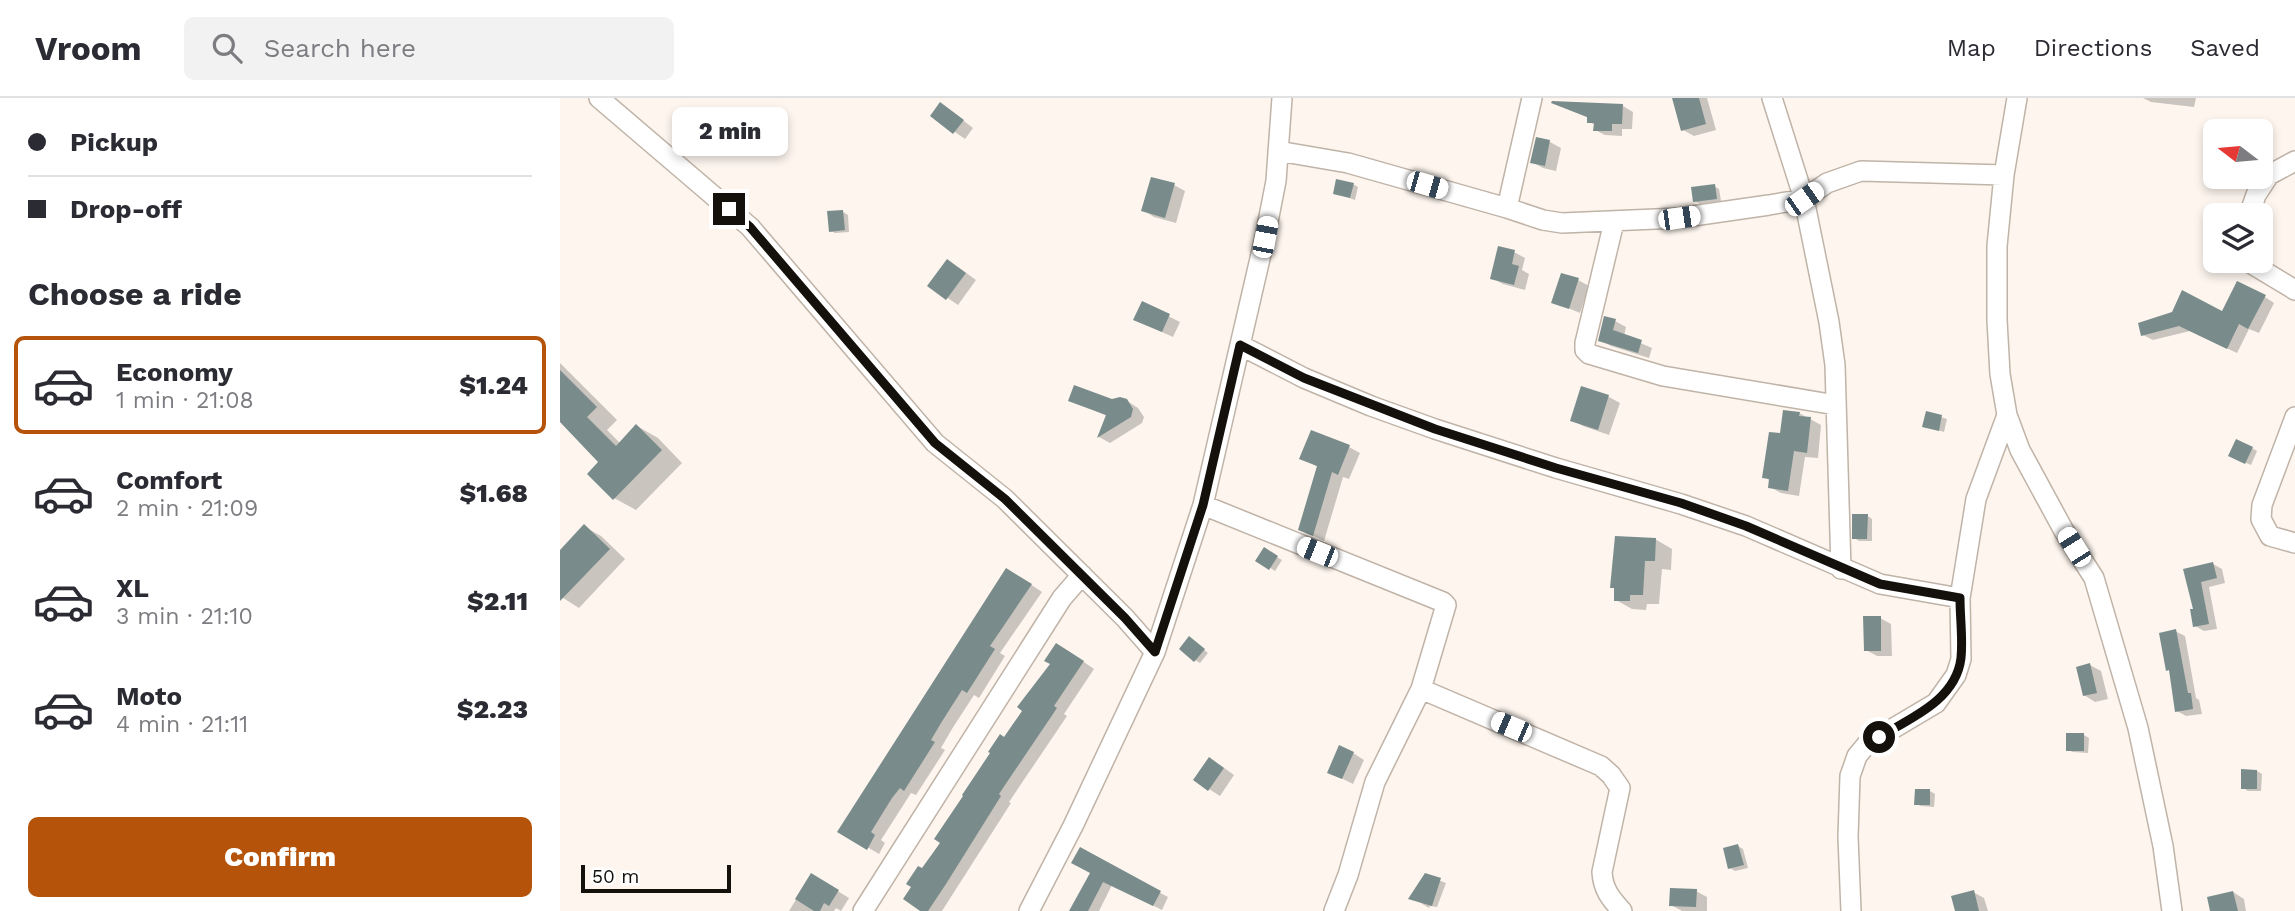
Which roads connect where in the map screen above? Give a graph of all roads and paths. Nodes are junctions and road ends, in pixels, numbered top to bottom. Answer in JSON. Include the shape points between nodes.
{"nodes":[{"id":1,"x":599,"y":98,"type":"edge"},
{"id":2,"x":1282,"y":98,"type":"edge"},
{"id":3,"x":1532,"y":98,"type":"edge"},
{"id":4,"x":1772,"y":98,"type":"edge"},
{"id":5,"x":2017,"y":98,"type":"edge"},
{"id":6,"x":1278,"y":151,"type":"junction"},
{"id":7,"x":2295,"y":161,"type":"edge"},
{"id":8,"x":2004,"y":175,"type":"junction"},
{"id":9,"x":1804,"y":199,"type":"junction"},
{"id":10,"x":2253,"y":203,"type":"edge"},
{"id":11,"x":1507,"y":208,"type":"junction"},
{"id":12,"x":1614,"y":222,"type":"junction"},
{"id":13,"x":2267,"y":273,"type":"edge"},
{"id":14,"x":2295,"y":290,"type":"edge"},
{"id":15,"x":1240,"y":345,"type":"junction"},
{"id":16,"x":1836,"y":405,"type":"junction"},
{"id":17,"x":2007,"y":415,"type":"junction"},
{"id":18,"x":2295,"y":416,"type":"edge"},
{"id":19,"x":1203,"y":505,"type":"junction"},
{"id":20,"x":2295,"y":543,"type":"edge"},
{"id":21,"x":1841,"y":569,"type":"junction"},
{"id":22,"x":1082,"y":575,"type":"junction"},
{"id":23,"x":1960,"y":598,"type":"junction"},
{"id":24,"x":1155,"y":652,"type":"junction"},
{"id":25,"x":1421,"y":689,"type":"junction"},
{"id":26,"x":863,"y":911,"type":"edge"},
{"id":27,"x":1029,"y":911,"type":"edge"},
{"id":28,"x":1334,"y":911,"type":"edge"},
{"id":29,"x":1622,"y":911,"type":"edge"},
{"id":30,"x":1851,"y":911,"type":"edge"},
{"id":31,"x":2172,"y":911,"type":"edge"}],
"edges":[{"from":1,"to":22,"type":"street","via":[[750,227],[935,443],[1005,499]]},
{"from":2,"to":6,"type":"street"},
{"from":3,"to":11,"type":"street"},
{"from":4,"to":9,"type":"street"},
{"from":5,"to":8,"type":"street"},
{"from":6,"to":11,"type":"street","via":[[1348,163]]},
{"from":6,"to":15,"type":"street","via":[[1276,181]]},
{"from":7,"to":10,"type":"street","via":[[2269,175]]},
{"from":8,"to":9,"type":"street","via":[[1861,171],[1827,183]]},
{"from":8,"to":17,"type":"street","via":[[1997,293],[2000,374]]},
{"from":9,"to":12,"type":"street","via":[[1679,218]]},
{"from":9,"to":16,"type":"street","via":[[1829,321]]},
{"from":11,"to":12,"type":"street","via":[[1562,223]]},
{"from":12,"to":16,"type":"street","via":[[1585,343],[1589,354],[1663,376]]},
{"from":13,"to":14,"type":"street"},
{"from":15,"to":19,"type":"street"},
{"from":15,"to":21,"type":"street","via":[[1371,406],[1556,468],[1681,503],[1746,526]]},
{"from":16,"to":21,"type":"street"},
{"from":17,"to":23,"type":"street","via":[[1976,499]]},
{"from":17,"to":31,"type":"street","via":[[2020,450],[2094,579],[2138,728],[2164,846]]},
{"from":18,"to":20,"type":"street","via":[[2261,519],[2270,536]]},
{"from":19,"to":24,"type":"street"},
{"from":19,"to":25,"type":"street","via":[[1443,601],[1446,609]]},
{"from":21,"to":23,"type":"street","via":[[1880,584]]},
{"from":22,"to":24,"type":"street"},
{"from":22,"to":26,"type":"street","via":[[1062,598]]},
{"from":23,"to":30,"type":"street","via":[[1961,659],[1956,675],[1936,703],[1867,744],[1850,776]]},
{"from":24,"to":27,"type":"street"},
{"from":25,"to":28,"type":"street","via":[[1375,782]]},
{"from":25,"to":29,"type":"street","via":[[1601,766],[1611,775],[1620,788],[1602,883]]}]}
